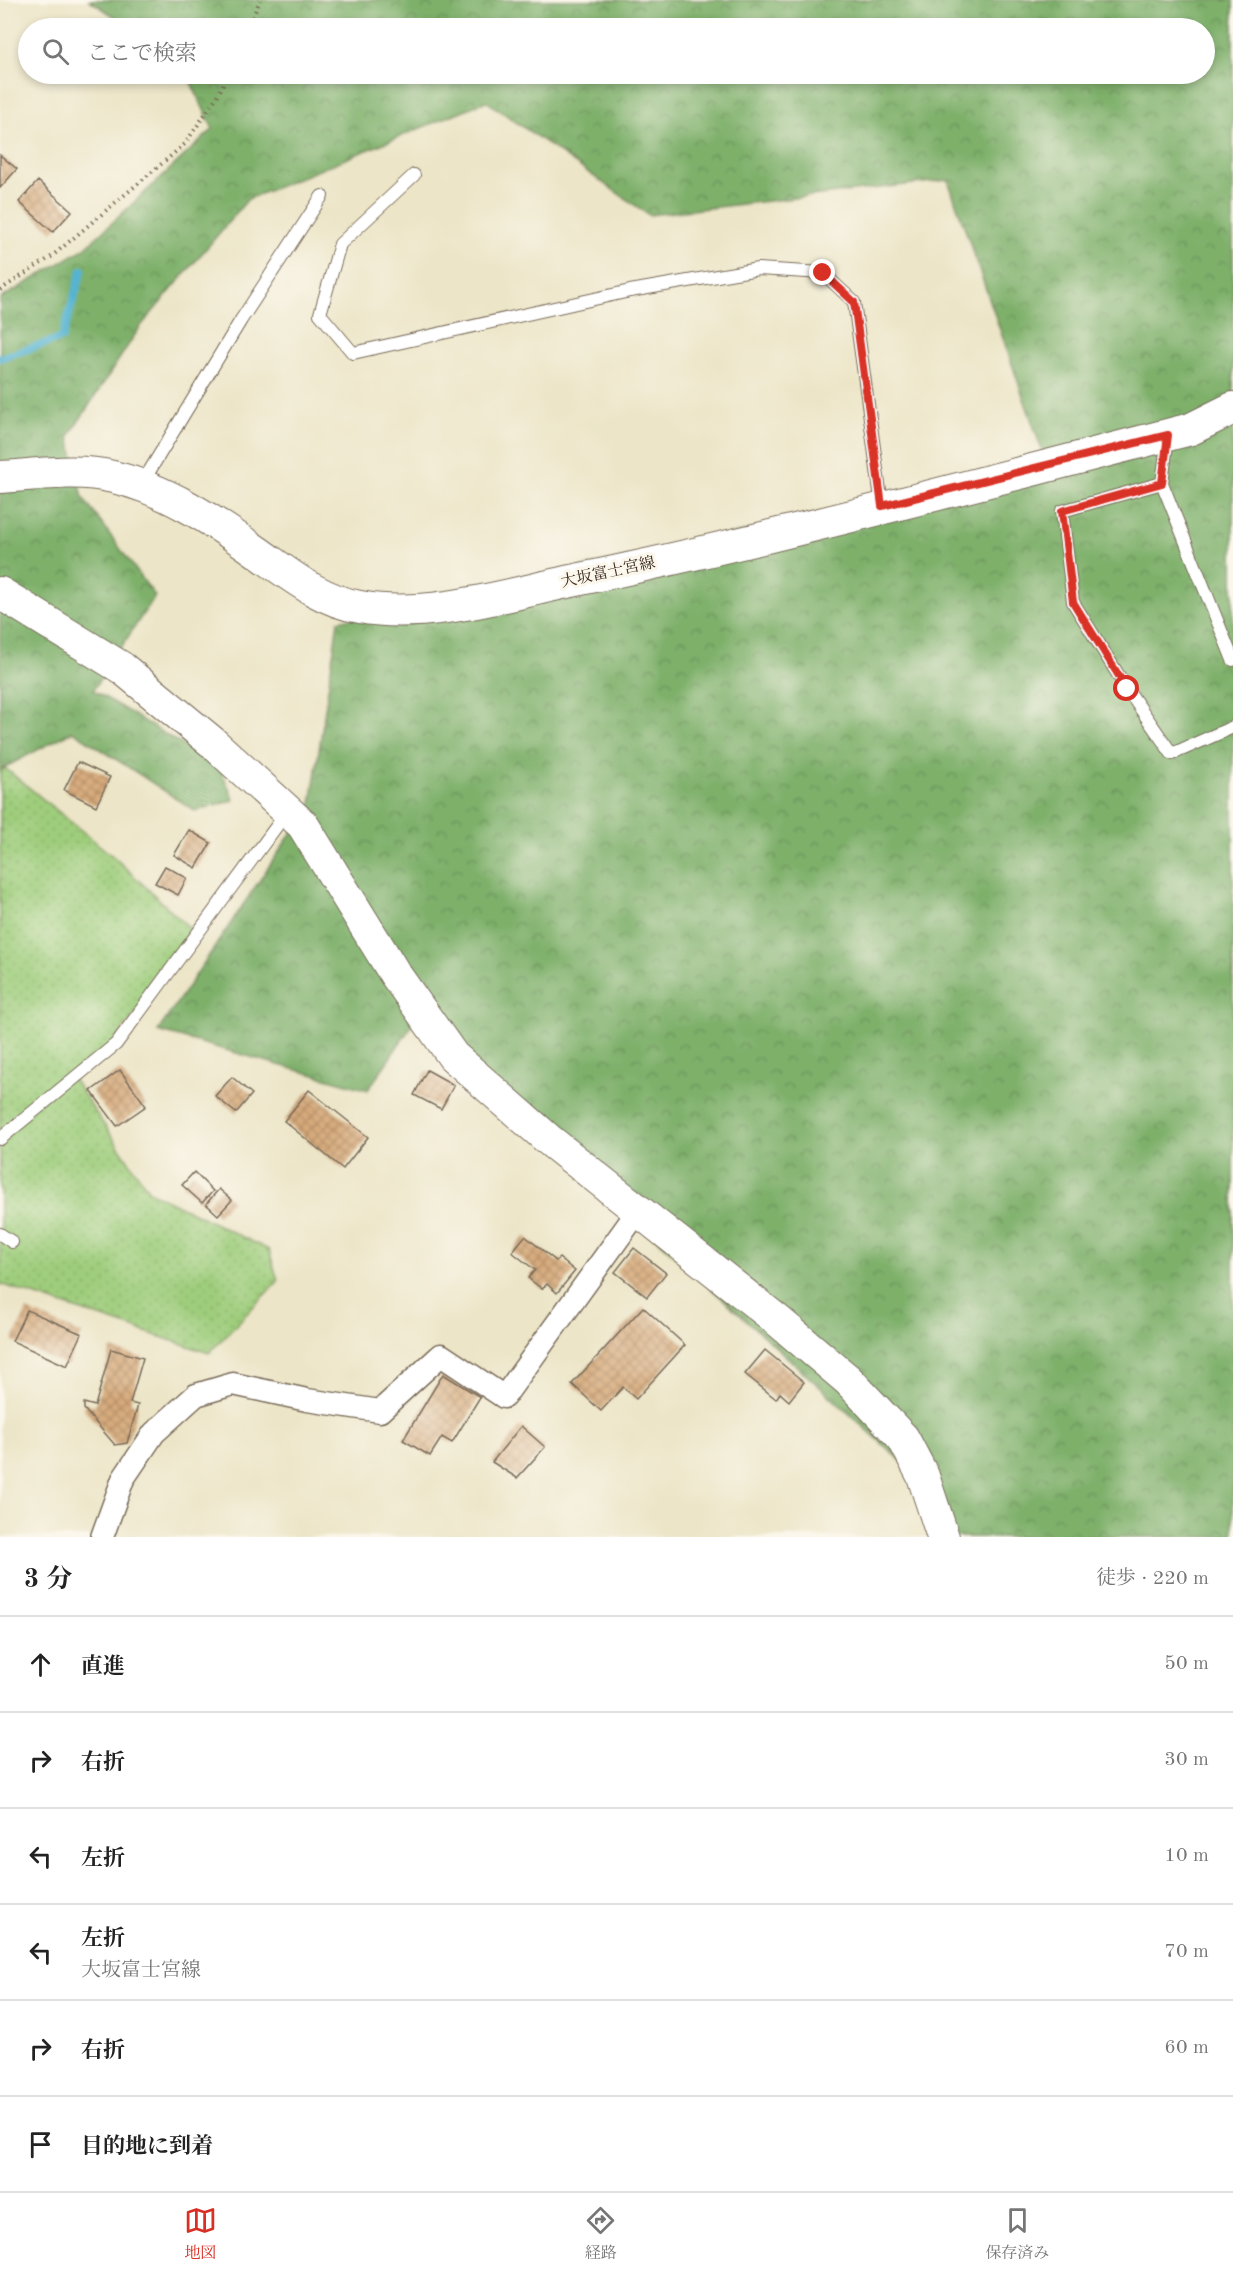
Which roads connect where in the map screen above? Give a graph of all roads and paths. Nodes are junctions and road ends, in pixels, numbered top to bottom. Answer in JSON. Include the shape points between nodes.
{"nodes":[{"id":1,"x":260,"y":0,"type":"edge"},
{"id":2,"x":252,"y":18,"type":"edge"},
{"id":3,"x":223,"y":84,"type":"edge"},
{"id":4,"x":414,"y":175,"type":"dead end"},
{"id":5,"x":322,"y":196,"type":"dead end"},
{"id":6,"x":0,"y":290,"type":"edge"},
{"id":7,"x":1233,"y":408,"type":"edge"},
{"id":8,"x":1168,"y":435,"type":"junction"},
{"id":9,"x":0,"y":477,"type":"edge"},
{"id":10,"x":1162,"y":483,"type":"junction"},
{"id":11,"x":140,"y":486,"type":"junction"},
{"id":12,"x":882,"y":506,"type":"junction"},
{"id":13,"x":0,"y":593,"type":"edge"},
{"id":14,"x":1233,"y":660,"type":"edge"},
{"id":15,"x":1233,"y":727,"type":"edge"},
{"id":16,"x":288,"y":811,"type":"junction"},
{"id":17,"x":0,"y":1139,"type":"edge"},
{"id":18,"x":638,"y":1211,"type":"junction"},
{"id":19,"x":0,"y":1234,"type":"edge"},
{"id":20,"x":12,"y":1242,"type":"dead end"},
{"id":21,"x":102,"y":1537,"type":"edge"},
{"id":22,"x":944,"y":1537,"type":"edge"}],
"edges":[{"from":1,"to":2,"type":"path"},
{"from":3,"to":6,"type":"path","via":[[185,144],[51,257]]},
{"from":4,"to":12,"type":"lane","via":[[340,244],[320,314],[354,353],[630,291],[758,269],[823,273],[854,302]]},
{"from":5,"to":11,"type":"lane"},
{"from":7,"to":8,"type":"street","name":"大坂富士宮線","via":[[1191,429]]},
{"from":8,"to":10,"type":"lane"},
{"from":8,"to":12,"type":"street","name":"大坂富士宮線"},
{"from":9,"to":11,"type":"street","name":"大坂富士宮線","via":[[62,472],[111,476]]},
{"from":10,"to":14,"type":"lane"},
{"from":10,"to":15,"type":"lane","via":[[1062,511],[1073,602],[1172,754]]},
{"from":11,"to":12,"type":"street","name":"大坂富士宮線","via":[[205,515],[322,597],[360,608],[408,611],[477,601],[657,563]]},
{"from":13,"to":16,"type":"street","via":[[122,668]]},
{"from":16,"to":17,"type":"lane","via":[[116,1044]]},
{"from":16,"to":18,"type":"street","via":[[303,825],[395,974],[453,1056]]},
{"from":18,"to":21,"type":"street","via":[[504,1396],[441,1355],[380,1411],[233,1384],[196,1395],[154,1433],[123,1479]]},
{"from":18,"to":22,"type":"street","via":[[848,1380],[903,1438],[923,1476]]},
{"from":19,"to":20,"type":"lane"}]}
